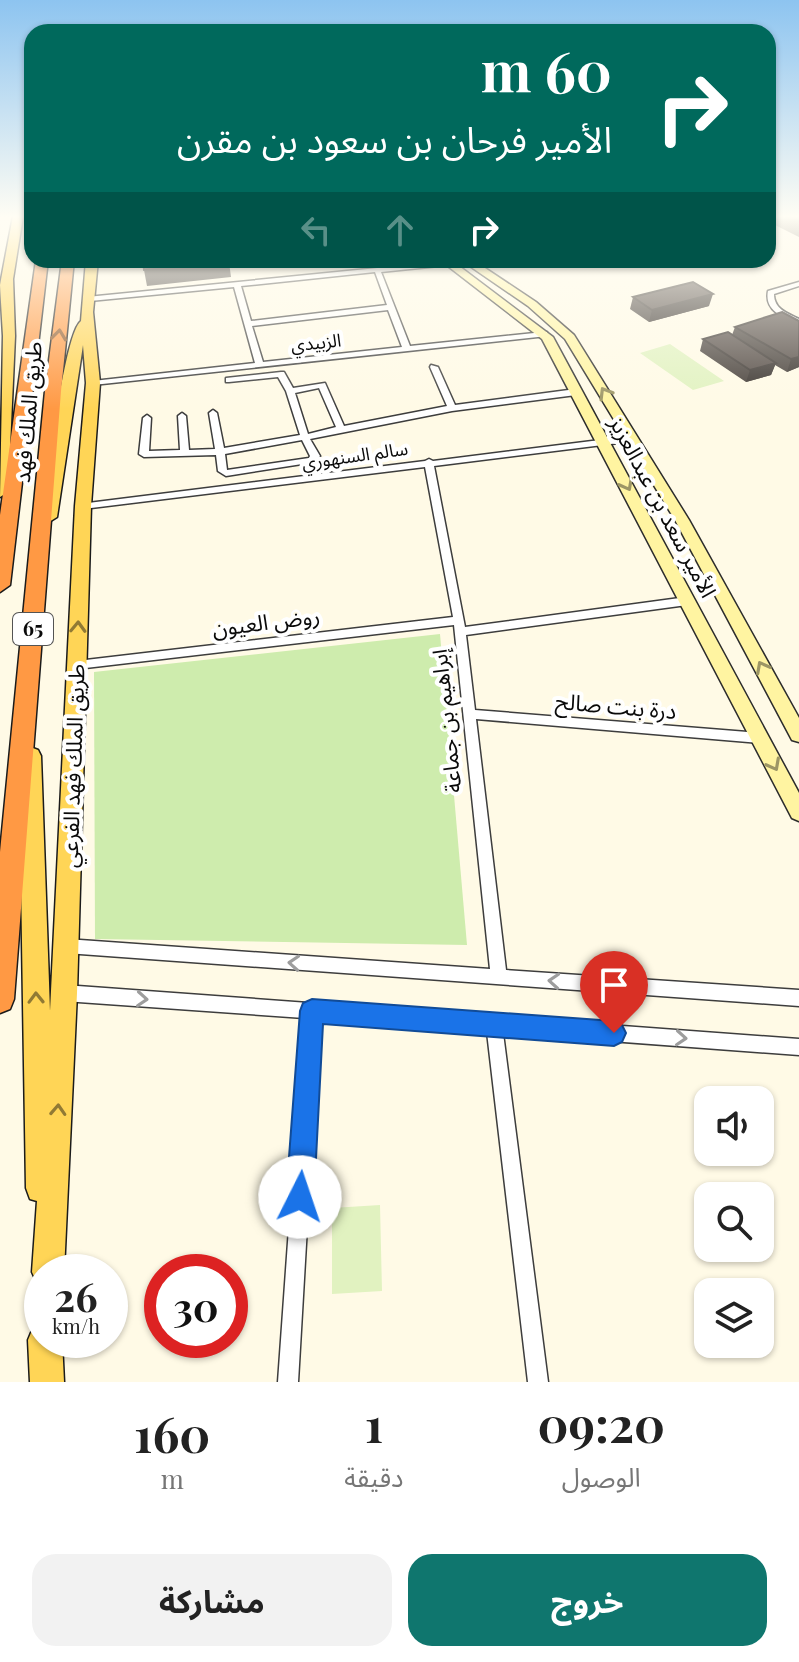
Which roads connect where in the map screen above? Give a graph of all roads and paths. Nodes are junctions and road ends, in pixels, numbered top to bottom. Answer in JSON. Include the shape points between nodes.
{"nodes":[{"id":1,"x":3,"y":280,"type":"edge"},
{"id":2,"x":5,"y":280,"type":"edge"},
{"id":3,"x":39,"y":280,"type":"edge"},
{"id":4,"x":66,"y":280,"type":"edge"},
{"id":5,"x":91,"y":280,"type":"edge"},
{"id":6,"x":286,"y":280,"type":"edge"},
{"id":7,"x":381,"y":280,"type":"edge"},
{"id":8,"x":479,"y":280,"type":"edge"},
{"id":9,"x":490,"y":280,"type":"edge"},
{"id":10,"x":799,"y":284,"type":"edge"},
{"id":11,"x":237,"y":285,"type":"junction"},
{"id":12,"x":89,"y":305,"type":"junction"},
{"id":13,"x":392,"y":307,"type":"junction"},
{"id":14,"x":0,"y":321,"type":"edge"},
{"id":15,"x":799,"y":322,"type":"edge"},
{"id":16,"x":248,"y":324,"type":"junction"},
{"id":17,"x":544,"y":334,"type":"junction"},
{"id":18,"x":407,"y":349,"type":"junction"},
{"id":19,"x":260,"y":365,"type":"junction"},
{"id":20,"x":434,"y":367,"type":"dead end"},
{"id":21,"x":229,"y":380,"type":"dead end"},
{"id":22,"x":93,"y":383,"type":"junction"},
{"id":23,"x":290,"y":391,"type":"junction"},
{"id":24,"x":576,"y":392,"type":"junction"},
{"id":25,"x":452,"y":408,"type":"junction"},
{"id":26,"x":213,"y":413,"type":"dead end"},
{"id":27,"x":182,"y":416,"type":"dead end"},
{"id":28,"x":147,"y":418,"type":"dead end"},
{"id":29,"x":341,"y":429,"type":"junction"},
{"id":30,"x":305,"y":437,"type":"junction"},
{"id":31,"x":632,"y":439,"type":"junction"},
{"id":32,"x":603,"y":441,"type":"junction"},
{"id":33,"x":185,"y":452,"type":"junction"},
{"id":34,"x":219,"y":452,"type":"junction"},
{"id":35,"x":429,"y":462,"type":"junction"},
{"id":36,"x":0,"y":492,"type":"edge"},
{"id":37,"x":83,"y":506,"type":"junction"},
{"id":38,"x":0,"y":585,"type":"edge"},
{"id":39,"x":36,"y":600,"type":"junction"},
{"id":40,"x":687,"y":601,"type":"junction"},
{"id":41,"x":460,"y":626,"type":"junction"},
{"id":42,"x":77,"y":665,"type":"junction"},
{"id":43,"x":28,"y":674,"type":"junction"},
{"id":44,"x":470,"y":714,"type":"junction"},
{"id":45,"x":799,"y":735,"type":"edge"},
{"id":46,"x":760,"y":738,"type":"junction"},
{"id":47,"x":799,"y":812,"type":"edge"},
{"id":48,"x":66,"y":946,"type":"junction"},
{"id":49,"x":499,"y":977,"type":"junction"},
{"id":50,"x":64,"y":993,"type":"junction"},
{"id":51,"x":799,"y":998,"type":"edge"},
{"id":52,"x":0,"y":999,"type":"edge"},
{"id":53,"x":312,"y":1011,"type":"junction"},
{"id":54,"x":494,"y":1025,"type":"junction"},
{"id":55,"x":799,"y":1047,"type":"edge"},
{"id":56,"x":45,"y":1254,"type":"edge"},
{"id":57,"x":47,"y":1254,"type":"edge"},
{"id":58,"x":46,"y":1358,"type":"edge"},
{"id":59,"x":47,"y":1382,"type":"edge"},
{"id":60,"x":288,"y":1382,"type":"edge"},
{"id":61,"x":538,"y":1382,"type":"edge"}],
"edges":[{"from":1,"to":14,"type":"main road"},
{"from":2,"to":36,"type":"main road","via":[[9,336]]},
{"from":3,"to":38,"type":"highway","name":"طريق الملك فهد","number":"65"},
{"from":39,"to":4,"type":"highway","name":"طريق الملك فهد","number":"65","one_way":true},
{"from":5,"to":12,"type":"main road","name":"طريق الملك فهد الفرعي"},
{"from":6,"to":11,"type":"street"},
{"from":7,"to":13,"type":"street"},
{"from":8,"to":17,"type":"street","name":"الأمير سعد بن عبدالعزيز"},
{"from":31,"to":9,"type":"street","name":"الأمير سعد بن عبدالعزيز","one_way":true,"via":[[570,337],[532,304]]},
{"from":10,"to":15,"type":"street","via":[[771,293],[769,299],[772,307]]},
{"from":11,"to":12,"type":"street"},
{"from":11,"to":16,"type":"street"},
{"from":12,"to":22,"type":"main road","name":"طريق الملك فهد الفرعي"},
{"from":12,"to":39,"type":"main road","via":[[74,354]]},
{"from":13,"to":16,"type":"street"},
{"from":13,"to":18,"type":"street"},
{"from":16,"to":19,"type":"street"},
{"from":17,"to":18,"type":"street","name":"الزبيدي"},
{"from":17,"to":24,"type":"street","name":"الأمير سعد بن عبدالعزيز"},
{"from":18,"to":19,"type":"street","name":"الزبيدي"},
{"from":19,"to":22,"type":"street","name":"الزبيدي"},
{"from":20,"to":25,"type":"street"},
{"from":21,"to":23,"type":"street","via":[[281,374]]},
{"from":22,"to":37,"type":"main road","name":"طريق الملك فهد الفرعي"},
{"from":23,"to":29,"type":"street","via":[[324,386]]},
{"from":23,"to":30,"type":"street"},
{"from":24,"to":25,"type":"street"},
{"from":24,"to":32,"type":"street","name":"الأمير سعد بن عبدالعزيز"},
{"from":25,"to":29,"type":"street"},
{"from":26,"to":34,"type":"street"},
{"from":27,"to":33,"type":"street"},
{"from":28,"to":33,"type":"street","via":[[144,454]]},
{"from":29,"to":30,"type":"street"},
{"from":30,"to":34,"type":"street"},
{"from":30,"to":34,"type":"street","via":[[315,456],[312,460],[226,473]]},
{"from":31,"to":32,"type":"street","name":"سالم السنهوري"},
{"from":45,"to":31,"type":"street","name":"الأمير سعد بن عبدالعزيز","one_way":true},
{"from":32,"to":35,"type":"street","name":"سالم السنهوري"},
{"from":32,"to":40,"type":"street","name":"الأمير سعد بن عبدالعزيز","one_way":true},
{"from":33,"to":34,"type":"street"},
{"from":35,"to":37,"type":"street","name":"سالم السنهوري"},
{"from":35,"to":41,"type":"street","name":"إبراهيم بن جماعة"},
{"from":42,"to":37,"type":"main road","name":"طريق الملك فهد الفرعي","one_way":true},
{"from":39,"to":43,"type":"highway","name":"طريق الملك فهد","number":"65"},
{"from":40,"to":41,"type":"street","name":"روض العيون"},
{"from":40,"to":46,"type":"street","name":"الأمير سعد بن عبدالعزيز"},
{"from":41,"to":42,"type":"street","name":"روض العيون"},
{"from":41,"to":44,"type":"street","name":"إبراهيم بن جماعة"},
{"from":42,"to":48,"type":"main road","name":"طريق الملك فهد الفرعي"},
{"from":43,"to":52,"type":"highway","name":"طريق الملك فهد","number":"65"},
{"from":56,"to":43,"type":"main road","one_way":true},
{"from":44,"to":46,"type":"street","name":"درة بنت صالح"},
{"from":44,"to":49,"type":"street","name":"إبراهيم بن جماعة"},
{"from":46,"to":47,"type":"street","name":"الأمير سعد بن عبدالعزيز","one_way":true},
{"from":49,"to":48,"type":"street","one_way":true},
{"from":48,"to":50,"type":"main road","name":"طريق الملك فهد الفرعي"},
{"from":51,"to":49,"type":"street","one_way":true},
{"from":50,"to":53,"type":"street","one_way":true},
{"from":57,"to":50,"type":"main road","name":"طريق الملك فهد الفرعي","one_way":true},
{"from":53,"to":54,"type":"street"},
{"from":53,"to":60,"type":"street"},
{"from":54,"to":55,"type":"street","one_way":true},
{"from":54,"to":61,"type":"street"},
{"from":58,"to":59,"type":"main road"}]}
